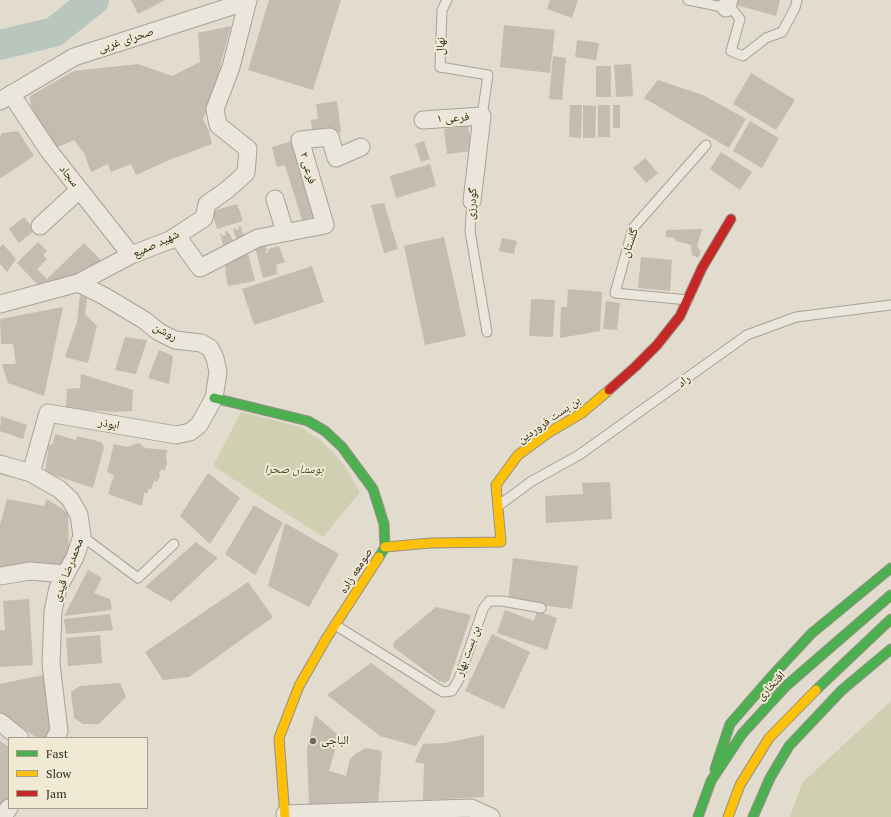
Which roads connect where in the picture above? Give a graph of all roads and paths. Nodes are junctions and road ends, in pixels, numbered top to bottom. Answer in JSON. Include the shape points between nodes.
{"nodes":[{"id":1,"x":248,"y":0,"type":"edge"},
{"id":2,"x":447,"y":0,"type":"edge"},
{"id":3,"x":688,"y":0,"type":"edge"},
{"id":4,"x":797,"y":0,"type":"edge"},
{"id":5,"x":727,"y":4,"type":"edge"},
{"id":6,"x":488,"y":75,"type":"joint"},
{"id":7,"x":6,"y":98,"type":"edge"},
{"id":8,"x":482,"y":116,"type":"junction"},
{"id":9,"x":423,"y":120,"type":"dead end"},
{"id":10,"x":706,"y":145,"type":"dead end"},
{"id":11,"x":361,"y":147,"type":"dead end"},
{"id":12,"x":79,"y":190,"type":"junction"},
{"id":13,"x":275,"y":199,"type":"dead end"},
{"id":14,"x":472,"y":200,"type":"joint"},
{"id":15,"x":731,"y":219,"type":"dead end"},
{"id":16,"x":40,"y":226,"type":"dead end"},
{"id":17,"x":285,"y":232,"type":"junction"},
{"id":18,"x":177,"y":236,"type":"junction"},
{"id":19,"x":131,"y":255,"type":"junction"},
{"id":20,"x":78,"y":284,"type":"junction"},
{"id":21,"x":688,"y":300,"type":"junction"},
{"id":22,"x":0,"y":304,"type":"edge"},
{"id":23,"x":891,"y":305,"type":"edge"},
{"id":24,"x":487,"y":332,"type":"dead end"},
{"id":25,"x":214,"y":398,"type":"junction"},
{"id":26,"x":0,"y":464,"type":"edge"},
{"id":27,"x":31,"y":473,"type":"junction"},
{"id":28,"x":497,"y":507,"type":"junction"},
{"id":29,"x":82,"y":536,"type":"junction"},
{"id":30,"x":174,"y":544,"type":"dead end"},
{"id":31,"x":385,"y":547,"type":"junction"},
{"id":32,"x":891,"y":568,"type":"edge"},
{"id":33,"x":66,"y":574,"type":"junction"},
{"id":34,"x":0,"y":576,"type":"edge"},
{"id":35,"x":891,"y":595,"type":"edge"},
{"id":36,"x":541,"y":608,"type":"dead end"},
{"id":37,"x":891,"y":619,"type":"edge"},
{"id":38,"x":335,"y":625,"type":"junction"},
{"id":39,"x":891,"y":649,"type":"edge"},
{"id":40,"x":0,"y":722,"type":"edge"},
{"id":41,"x":19,"y":737,"type":"edge"},
{"id":42,"x":55,"y":737,"type":"edge"},
{"id":43,"x":711,"y":781,"type":"junction"},
{"id":44,"x":8,"y":809,"type":"edge"},
{"id":45,"x":285,"y":816,"type":"edge"},
{"id":46,"x":2,"y":817,"type":"edge"},
{"id":47,"x":491,"y":817,"type":"edge"},
{"id":48,"x":698,"y":817,"type":"edge"},
{"id":49,"x":728,"y":817,"type":"edge"},
{"id":50,"x":752,"y":817,"type":"edge"}],
"edges":[{"from":1,"to":7,"type":"street","name":"صحرای غربی","via":[[74,57]]},
{"from":1,"to":18,"type":"street","name":"شهید صمیع","via":[[231,67],[215,109],[218,125],[248,149],[246,173],[207,204],[204,218]]},
{"from":2,"to":6,"type":"lane","name":"نهال","via":[[442,10],[440,67]]},
{"from":3,"to":5,"type":"lane"},
{"from":4,"to":5,"type":"lane","via":[[782,32],[766,38],[743,56],[731,51],[740,18]]},
{"from":6,"to":8,"type":"lane","name":"گودرزی"},
{"from":7,"to":12,"type":"street","name":"سجاد"},
{"from":8,"to":9,"type":"street","name":"فرعی ۱"},
{"from":8,"to":14,"type":"street","name":"گودرزی"},
{"from":10,"to":21,"type":"lane","name":"گلستان","via":[[633,228],[615,293]]},
{"from":11,"to":17,"type":"street","name":"فرعی ۲","via":[[336,158],[330,137],[300,140],[325,226]]},
{"from":12,"to":16,"type":"street"},
{"from":12,"to":19,"type":"street","name":"سجاد"},
{"from":13,"to":17,"type":"street"},
{"from":14,"to":24,"type":"lane","name":"گودرزی","via":[[470,231]]},
{"from":15,"to":21,"type":"street","name":"بن بست فروردین","via":[[702,268]]},
{"from":17,"to":18,"type":"street","via":[[258,238],[200,268]]},
{"from":18,"to":19,"type":"street","name":"شهید صمیع"},
{"from":19,"to":20,"type":"street","name":"شهید صمیع"},
{"from":20,"to":22,"type":"street","name":"شهید صمیع"},
{"from":20,"to":25,"type":"street","name":"روشن","via":[[104,296],[175,340],[201,343],[210,348],[218,372]]},
{"from":21,"to":28,"type":"street","name":"بن بست فروردین","via":[[680,316],[635,367],[582,413],[518,455],[496,485]]},
{"from":23,"to":28,"type":"lane","name":"راد","via":[[796,317],[747,335],[579,455],[532,481]]},
{"from":25,"to":27,"type":"street","name":"ابوذر","via":[[199,425],[190,432],[176,435],[48,413]]},
{"from":25,"to":31,"type":"street","name":"صومعه زاده","via":[[308,421],[325,430],[342,447],[373,489],[384,524]]},
{"from":26,"to":27,"type":"street","name":"محمدرضا قیدی"},
{"from":27,"to":29,"type":"street","name":"محمدرضا قیدی","via":[[59,489],[70,499],[79,515]]},
{"from":28,"to":31,"type":"street","name":"بن بست فروردین","via":[[501,542],[431,543]]},
{"from":29,"to":30,"type":"lane","via":[[138,578]]},
{"from":29,"to":33,"type":"street","name":"محمدرضا قیدی"},
{"from":31,"to":38,"type":"street","name":"صومعه زاده"},
{"from":32,"to":43,"type":"street","via":[[812,633],[730,724]]},
{"from":33,"to":34,"type":"street","via":[[30,571]]},
{"from":33,"to":42,"type":"street","name":"محمدرضا قیدی","via":[[58,588],[53,611],[51,664],[58,731]]},
{"from":35,"to":43,"type":"street","name":"افتخاری","via":[[786,686],[742,734]]},
{"from":36,"to":38,"type":"lane","name":"بن بست بهار","via":[[489,601],[483,608],[459,679],[452,691],[442,692]]},
{"from":37,"to":49,"type":"street","via":[[769,738],[740,785]]},
{"from":38,"to":45,"type":"street","name":"صومعه زاده","via":[[299,686],[278,738]]},
{"from":39,"to":50,"type":"street","via":[[842,690],[789,746],[770,778]]},
{"from":40,"to":41,"type":"street"},
{"from":43,"to":48,"type":"street","name":"افتخاری"},
{"from":44,"to":46,"type":"street"},
{"from":45,"to":47,"type":"street","via":[[471,808]]}]}
